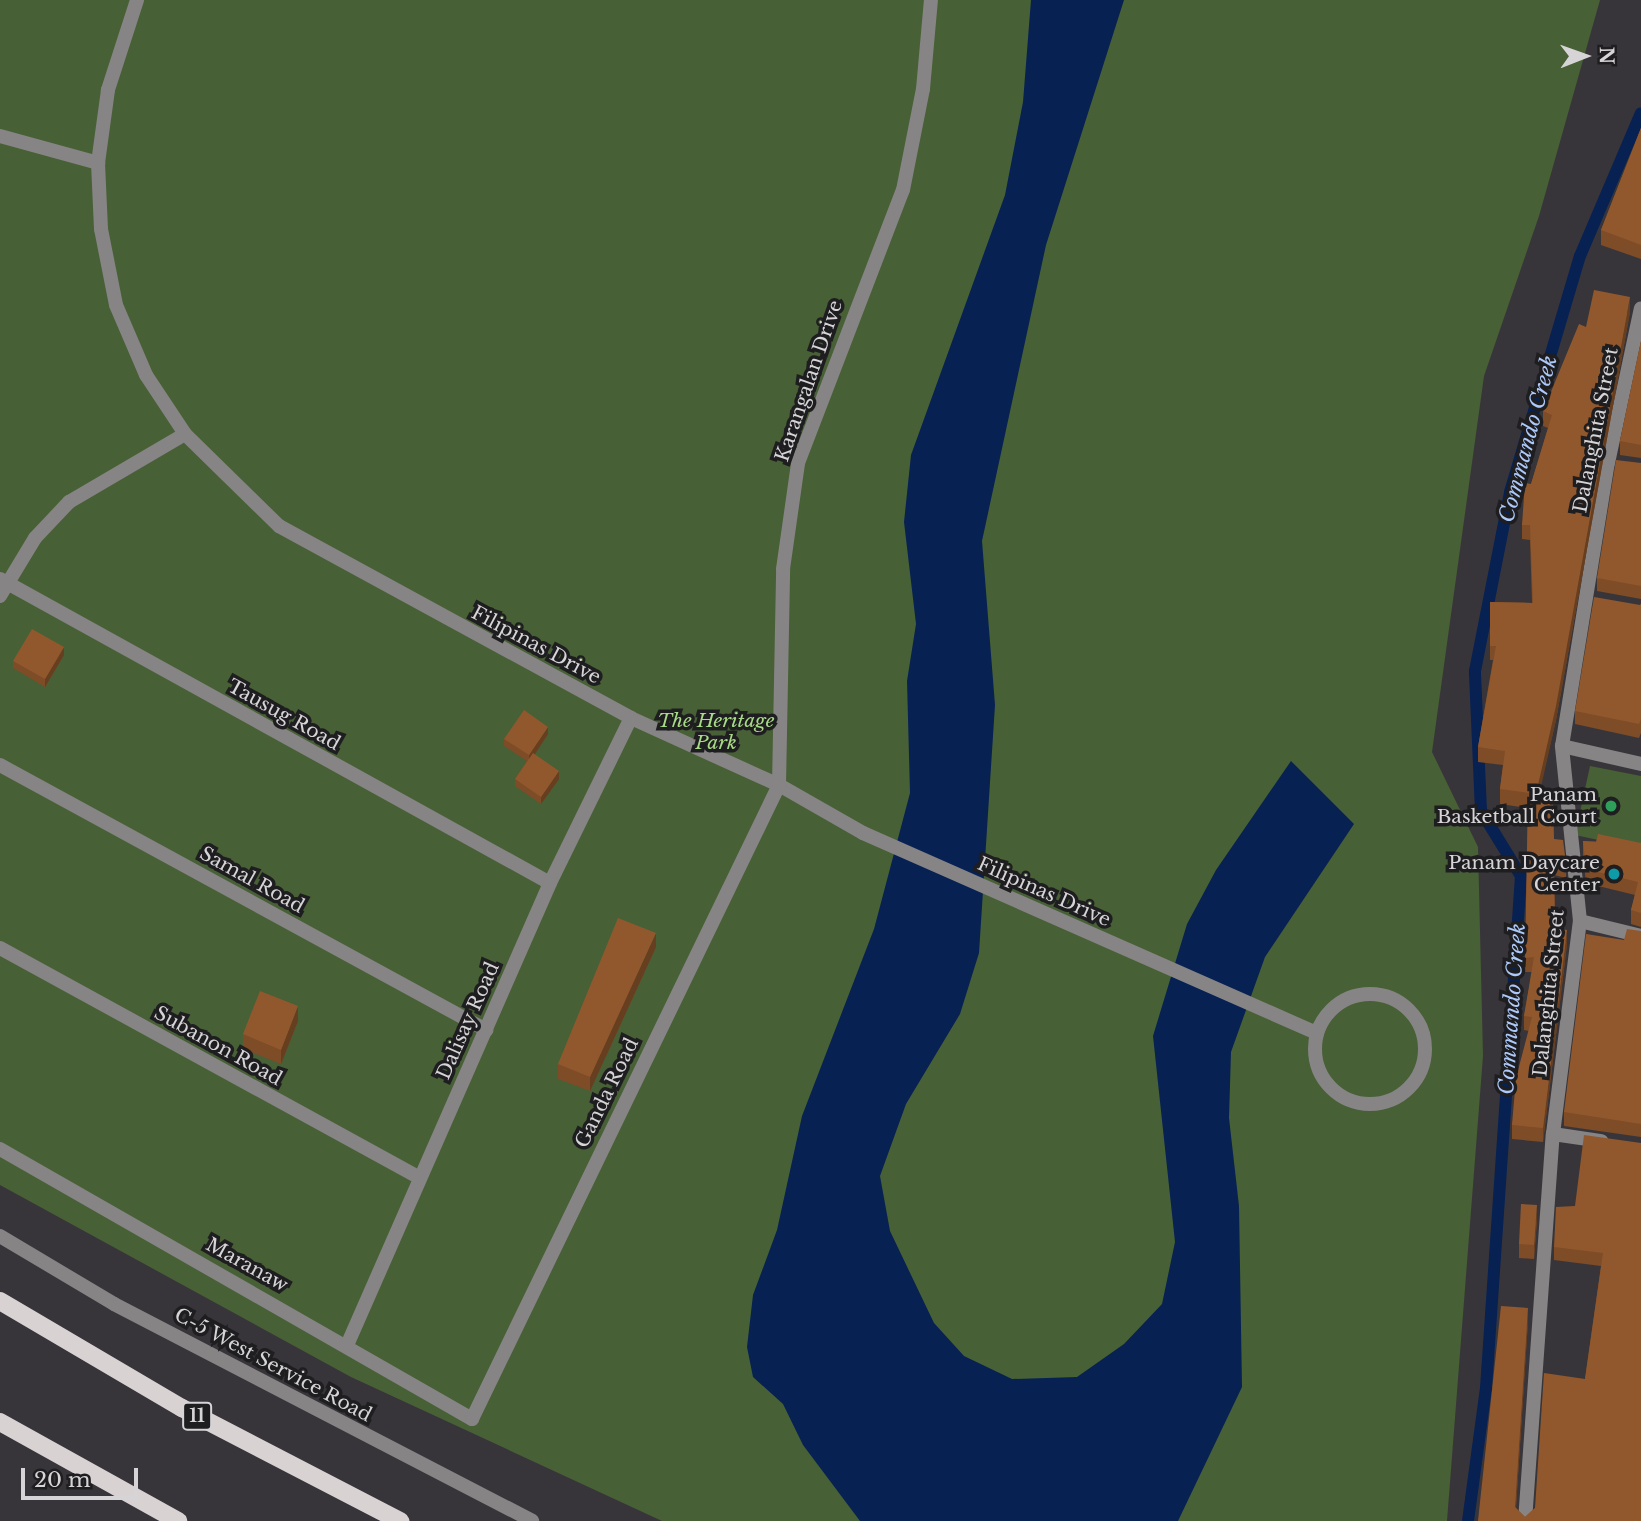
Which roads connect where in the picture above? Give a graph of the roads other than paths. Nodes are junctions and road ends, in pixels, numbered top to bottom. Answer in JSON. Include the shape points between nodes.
{"nodes":[{"id":1,"x":137,"y":0,"type":"edge"},
{"id":2,"x":932,"y":0,"type":"edge"},
{"id":3,"x":0,"y":136,"type":"edge"},
{"id":4,"x":98,"y":163,"type":"junction"},
{"id":5,"x":1641,"y":307,"type":"edge"},
{"id":6,"x":185,"y":433,"type":"junction"},
{"id":7,"x":1608,"y":463,"type":"junction"},
{"id":8,"x":1630,"y":466,"type":"edge"},
{"id":9,"x":3,"y":586,"type":"edge"},
{"id":10,"x":1584,"y":599,"type":"junction"},
{"id":11,"x":1607,"y":603,"type":"edge"},
{"id":12,"x":631,"y":718,"type":"junction"},
{"id":13,"x":1562,"y":746,"type":"junction"},
{"id":14,"x":1641,"y":764,"type":"edge"},
{"id":15,"x":0,"y":765,"type":"edge"},
{"id":16,"x":779,"y":785,"type":"junction"},
{"id":17,"x":550,"y":883,"type":"junction"},
{"id":18,"x":1580,"y":921,"type":"junction"},
{"id":19,"x":1641,"y":936,"type":"edge"},
{"id":20,"x":0,"y":948,"type":"edge"},
{"id":21,"x":486,"y":1030,"type":"junction"},
{"id":22,"x":1317,"y":1033,"type":"junction"},
{"id":23,"x":1553,"y":1134,"type":"junction"},
{"id":24,"x":1616,"y":1143,"type":"edge"},
{"id":25,"x":0,"y":1149,"type":"edge"},
{"id":26,"x":418,"y":1177,"type":"junction"},
{"id":27,"x":0,"y":1236,"type":"edge"},
{"id":28,"x":0,"y":1301,"type":"edge"},
{"id":29,"x":348,"y":1343,"type":"junction"},
{"id":30,"x":472,"y":1419,"type":"joint"},
{"id":31,"x":0,"y":1422,"type":"edge"},
{"id":32,"x":178,"y":1521,"type":"edge"},
{"id":33,"x":400,"y":1521,"type":"edge"},
{"id":34,"x":532,"y":1521,"type":"edge"},
{"id":35,"x":1525,"y":1521,"type":"edge"}],
"edges":[{"from":1,"to":4,"type":"street","name":"Filipinas Drive","via":[[108,90]]},
{"from":2,"to":16,"type":"street","name":"Karangalan Drive","via":[[923,89],[903,191],[798,463],[783,569]]},
{"from":3,"to":4,"type":"street"},
{"from":4,"to":6,"type":"street","name":"Filipinas Drive","via":[[116,305],[146,375]]},
{"from":5,"to":7,"type":"street","name":"Dalanghita Street"},
{"from":6,"to":9,"type":"street","via":[[69,502],[35,538]]},
{"from":6,"to":12,"type":"street","name":"Filipinas Drive","via":[[279,526]]},
{"from":7,"to":8,"type":"street"},
{"from":7,"to":10,"type":"street","name":"Dalanghita Street"},
{"from":9,"to":17,"type":"street","name":"Tausug Road"},
{"from":10,"to":11,"type":"street"},
{"from":10,"to":13,"type":"street","name":"Dalanghita Street"},
{"from":12,"to":16,"type":"street","name":"Filipinas Drive"},
{"from":12,"to":17,"type":"street","name":"Dalisay Road"},
{"from":13,"to":14,"type":"street"},
{"from":13,"to":18,"type":"street","name":"Dalanghita Street"},
{"from":15,"to":21,"type":"street","name":"Samal Road"},
{"from":16,"to":22,"type":"street","name":"Filipinas Drive","via":[[863,833]]},
{"from":16,"to":30,"type":"street","name":"Ganda Road"},
{"from":17,"to":21,"type":"street","name":"Dalisay Road"},
{"from":18,"to":19,"type":"street"},
{"from":18,"to":23,"type":"street","name":"Dalanghita Street"},
{"from":20,"to":26,"type":"street","name":"Subanon Road"},
{"from":21,"to":26,"type":"street","name":"Dalisay Road"},
{"from":22,"to":22,"type":"street","via":[[1318,1067],[1326,1082],[1354,1102],[1388,1102],[1404,1094],[1423,1066],[1423,1031],[1415,1016],[1387,996],[1353,996],[1325,1017]]},
{"from":23,"to":24,"type":"street"},
{"from":23,"to":35,"type":"street","name":"Dalanghita Street"},
{"from":25,"to":29,"type":"street","name":"Maranaw"},
{"from":26,"to":29,"type":"street","name":"Dalisay Road"},
{"from":27,"to":34,"type":"street","name":"C-5 West Service Road","via":[[114,1304]]},
{"from":28,"to":33,"type":"main road","number":"11","via":[[182,1408]]},
{"from":29,"to":30,"type":"street","name":"Maranaw"},
{"from":31,"to":32,"type":"main road"}]}
